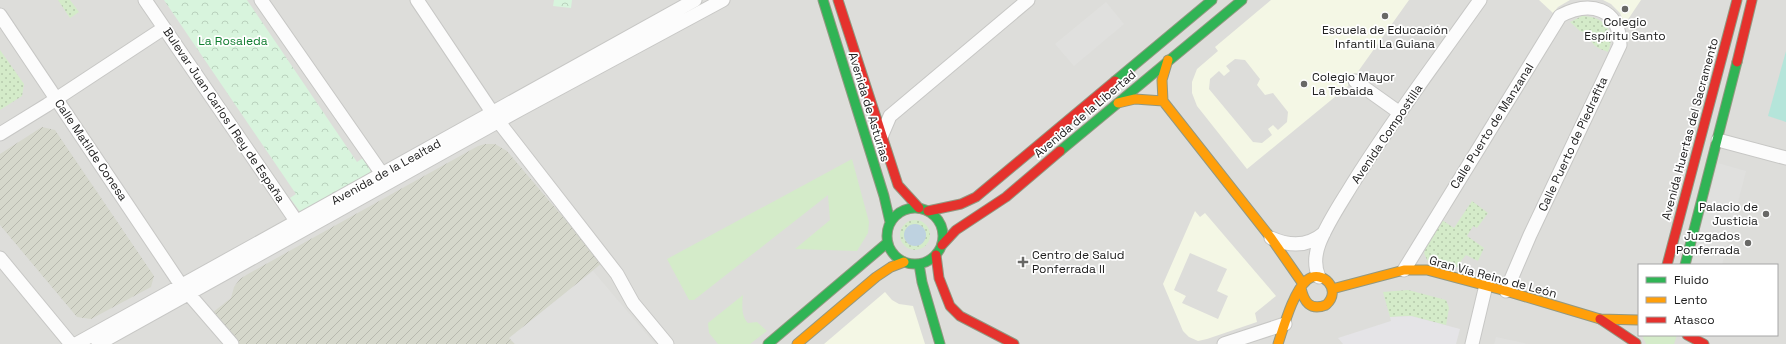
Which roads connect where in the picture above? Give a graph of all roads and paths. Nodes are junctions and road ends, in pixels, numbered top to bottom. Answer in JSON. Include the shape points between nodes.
{"nodes":[{"id":1,"x":145,"y":0,"type":"edge"},
{"id":2,"x":261,"y":0,"type":"edge"},
{"id":3,"x":417,"y":0,"type":"edge"},
{"id":4,"x":695,"y":0,"type":"edge"},
{"id":5,"x":723,"y":0,"type":"edge"},
{"id":6,"x":823,"y":0,"type":"edge"},
{"id":7,"x":838,"y":0,"type":"edge"},
{"id":8,"x":1028,"y":0,"type":"edge"},
{"id":9,"x":1212,"y":0,"type":"edge"},
{"id":10,"x":1242,"y":0,"type":"edge"},
{"id":11,"x":1480,"y":0,"type":"edge"},
{"id":12,"x":1737,"y":0,"type":"edge"},
{"id":13,"x":1752,"y":0,"type":"edge"},
{"id":14,"x":1596,"y":5,"type":"joint"},
{"id":15,"x":0,"y":15,"type":"edge"},
{"id":16,"x":164,"y":28,"type":"junction"},
{"id":17,"x":1168,"y":59,"type":"junction"},
{"id":18,"x":1355,"y":81,"type":"dead end"},
{"id":19,"x":56,"y":98,"type":"junction"},
{"id":20,"x":1163,"y":101,"type":"junction"},
{"id":21,"x":1116,"y":104,"type":"junction"},
{"id":22,"x":871,"y":105,"type":"junction"},
{"id":23,"x":903,"y":105,"type":"junction"},
{"id":24,"x":1400,"y":113,"type":"junction"},
{"id":25,"x":495,"y":117,"type":"junction"},
{"id":26,"x":0,"y":134,"type":"edge"},
{"id":27,"x":881,"y":137,"type":"junction"},
{"id":28,"x":1718,"y":140,"type":"junction"},
{"id":29,"x":1786,"y":158,"type":"edge"},
{"id":30,"x":385,"y":178,"type":"junction"},
{"id":31,"x":923,"y":209,"type":"junction"},
{"id":32,"x":890,"y":222,"type":"junction"},
{"id":33,"x":299,"y":226,"type":"junction"},
{"id":34,"x":1324,"y":233,"type":"junction"},
{"id":35,"x":1271,"y":238,"type":"junction"},
{"id":36,"x":887,"y":243,"type":"junction"},
{"id":37,"x":942,"y":245,"type":"junction"},
{"id":38,"x":936,"y":255,"type":"junction"},
{"id":39,"x":0,"y":258,"type":"edge"},
{"id":40,"x":904,"y":262,"type":"junction"},
{"id":41,"x":919,"y":264,"type":"junction"},
{"id":42,"x":1667,"y":264,"type":"edge"},
{"id":43,"x":1685,"y":264,"type":"edge"},
{"id":44,"x":1404,"y":270,"type":"junction"},
{"id":45,"x":1308,"y":282,"type":"junction"},
{"id":46,"x":1486,"y":285,"type":"junction"},
{"id":47,"x":185,"y":289,"type":"junction"},
{"id":48,"x":1332,"y":289,"type":"junction"},
{"id":49,"x":1506,"y":290,"type":"junction"},
{"id":50,"x":1325,"y":305,"type":"junction"},
{"id":51,"x":1309,"y":315,"type":"dead end"},
{"id":52,"x":1600,"y":319,"type":"junction"},
{"id":53,"x":1638,"y":319,"type":"edge"},
{"id":54,"x":1291,"y":322,"type":"junction"},
{"id":55,"x":1258,"y":333,"type":"junction"},
{"id":56,"x":1690,"y":336,"type":"edge"},
{"id":57,"x":71,"y":344,"type":"edge"},
{"id":58,"x":76,"y":344,"type":"edge"},
{"id":59,"x":98,"y":344,"type":"edge"},
{"id":60,"x":232,"y":344,"type":"edge"},
{"id":61,"x":667,"y":344,"type":"edge"},
{"id":62,"x":768,"y":344,"type":"edge"},
{"id":63,"x":797,"y":344,"type":"edge"},
{"id":64,"x":940,"y":344,"type":"edge"},
{"id":65,"x":1014,"y":344,"type":"edge"},
{"id":66,"x":1224,"y":344,"type":"edge"},
{"id":67,"x":1273,"y":344,"type":"edge"},
{"id":68,"x":1278,"y":344,"type":"edge"},
{"id":69,"x":1472,"y":344,"type":"edge"},
{"id":70,"x":1636,"y":344,"type":"edge"},
{"id":71,"x":1704,"y":344,"type":"edge"}],
"edges":[{"from":1,"to":16,"type":"street","name":"Bulevar Juan Carlos I Rey de España"},
{"from":2,"to":30,"type":"street"},
{"from":3,"to":25,"type":"street"},
{"from":4,"to":25,"type":"street","name":"Avenida de la Lealtad"},
{"from":5,"to":25,"type":"street","name":"Avenida de la Lealtad"},
{"from":6,"to":32,"type":"main road","name":"Avenida de Asturias"},
{"from":7,"to":22,"type":"main road","name":"Avenida de Asturias"},
{"from":8,"to":23,"type":"street"},
{"from":9,"to":31,"type":"main road","name":"Avenida de la Libertad","via":[[976,197],[961,204]]},
{"from":10,"to":17,"type":"main road","name":"Avenida de la Libertad"},
{"from":11,"to":24,"type":"street","name":"Avenida Compostilla"},
{"from":12,"to":42,"type":"main road","name":"Avenida Huertas del Sacramento"},
{"from":13,"to":28,"type":"main road"},
{"from":14,"to":44,"type":"street","name":"Calle Puerto de Manzanal","via":[[1582,5],[1560,16]]},
{"from":14,"to":49,"type":"street","name":"Calle Puerto de Piedrafita","via":[[1604,8],[1612,16],[1620,34],[1620,45]]},
{"from":15,"to":19,"type":"street","name":"Calle Matilde Conesa"},
{"from":16,"to":19,"type":"street"},
{"from":16,"to":33,"type":"street","name":"Bulevar Juan Carlos I Rey de España"},
{"from":17,"to":20,"type":"main road","via":[[1161,77]]},
{"from":17,"to":21,"type":"main road","name":"Avenida de la Libertad"},
{"from":18,"to":24,"type":"street"},
{"from":19,"to":26,"type":"street"},
{"from":19,"to":47,"type":"street","name":"Calle Matilde Conesa"},
{"from":20,"to":21,"type":"main road","via":[[1136,98]]},
{"from":20,"to":35,"type":"main road"},
{"from":21,"to":37,"type":"main road","name":"Avenida de la Libertad","via":[[1006,196],[956,230]]},
{"from":22,"to":23,"type":"street","via":[[886,111]]},
{"from":22,"to":27,"type":"main road","name":"Avenida de Asturias"},
{"from":23,"to":27,"type":"street","via":[[890,116]]},
{"from":24,"to":34,"type":"street","name":"Avenida Compostilla"},
{"from":25,"to":30,"type":"street","name":"Avenida de la Lealtad"},
{"from":25,"to":61,"type":"street","via":[[617,274],[633,303]]},
{"from":27,"to":31,"type":"main road","name":"Avenida de Asturias","via":[[898,185]]},
{"from":28,"to":29,"type":"street"},
{"from":28,"to":43,"type":"main road"},
{"from":30,"to":33,"type":"street","name":"Avenida de la Lealtad"},
{"from":31,"to":32,"type":"main road","via":[[905,209]]},
{"from":31,"to":37,"type":"main road","via":[[933,214],[941,225]]},
{"from":32,"to":36,"type":"main road"},
{"from":33,"to":47,"type":"street","name":"Avenida de la Lealtad"},
{"from":34,"to":35,"type":"street","via":[[1309,242],[1296,244]]},
{"from":34,"to":45,"type":"street","name":"Avenida Compostilla","via":[[1318,246],[1315,269]]},
{"from":35,"to":45,"type":"main road"},
{"from":36,"to":40,"type":"main road","via":[[896,258]]},
{"from":36,"to":62,"type":"main road"},
{"from":37,"to":38,"type":"main road"},
{"from":38,"to":41,"type":"main road"},
{"from":38,"to":65,"type":"main road","via":[[939,278],[950,306],[960,316]]},
{"from":39,"to":57,"type":"street"},
{"from":40,"to":41,"type":"main road"},
{"from":40,"to":63,"type":"main road","via":[[876,277]]},
{"from":41,"to":64,"type":"main road"},
{"from":44,"to":46,"type":"main road","name":"Gran Vía Reino de León","via":[[1427,270]]},
{"from":44,"to":48,"type":"main road","name":"Gran Vía Reino de León"},
{"from":45,"to":48,"type":"main road","via":[[1327,281]]},
{"from":45,"to":50,"type":"main road","via":[[1303,299],[1312,307]]},
{"from":45,"to":54,"type":"main road"},
{"from":46,"to":49,"type":"main road","name":"Gran Vía Reino de León"},
{"from":46,"to":69,"type":"street"},
{"from":47,"to":58,"type":"street","name":"Avenida de la Lealtad"},
{"from":47,"to":59,"type":"street","name":"Avenida de la Lealtad"},
{"from":47,"to":60,"type":"street","name":"Calle Matilde Conesa"},
{"from":48,"to":50,"type":"main road","via":[[1331,298]]},
{"from":49,"to":52,"type":"main road","name":"Gran Vía Reino de León"},
{"from":50,"to":51,"type":"main road"},
{"from":52,"to":53,"type":"main road","name":"Gran Vía Reino de León"},
{"from":52,"to":70,"type":"main road","name":"Gran Vía Reino de León"},
{"from":53,"to":70,"type":"main road","via":[[1634,330]]},
{"from":54,"to":55,"type":"street"},
{"from":54,"to":68,"type":"main road"},
{"from":55,"to":66,"type":"street"},
{"from":55,"to":67,"type":"street","via":[[1265,335]]},
{"from":56,"to":71,"type":"main road"}]}
